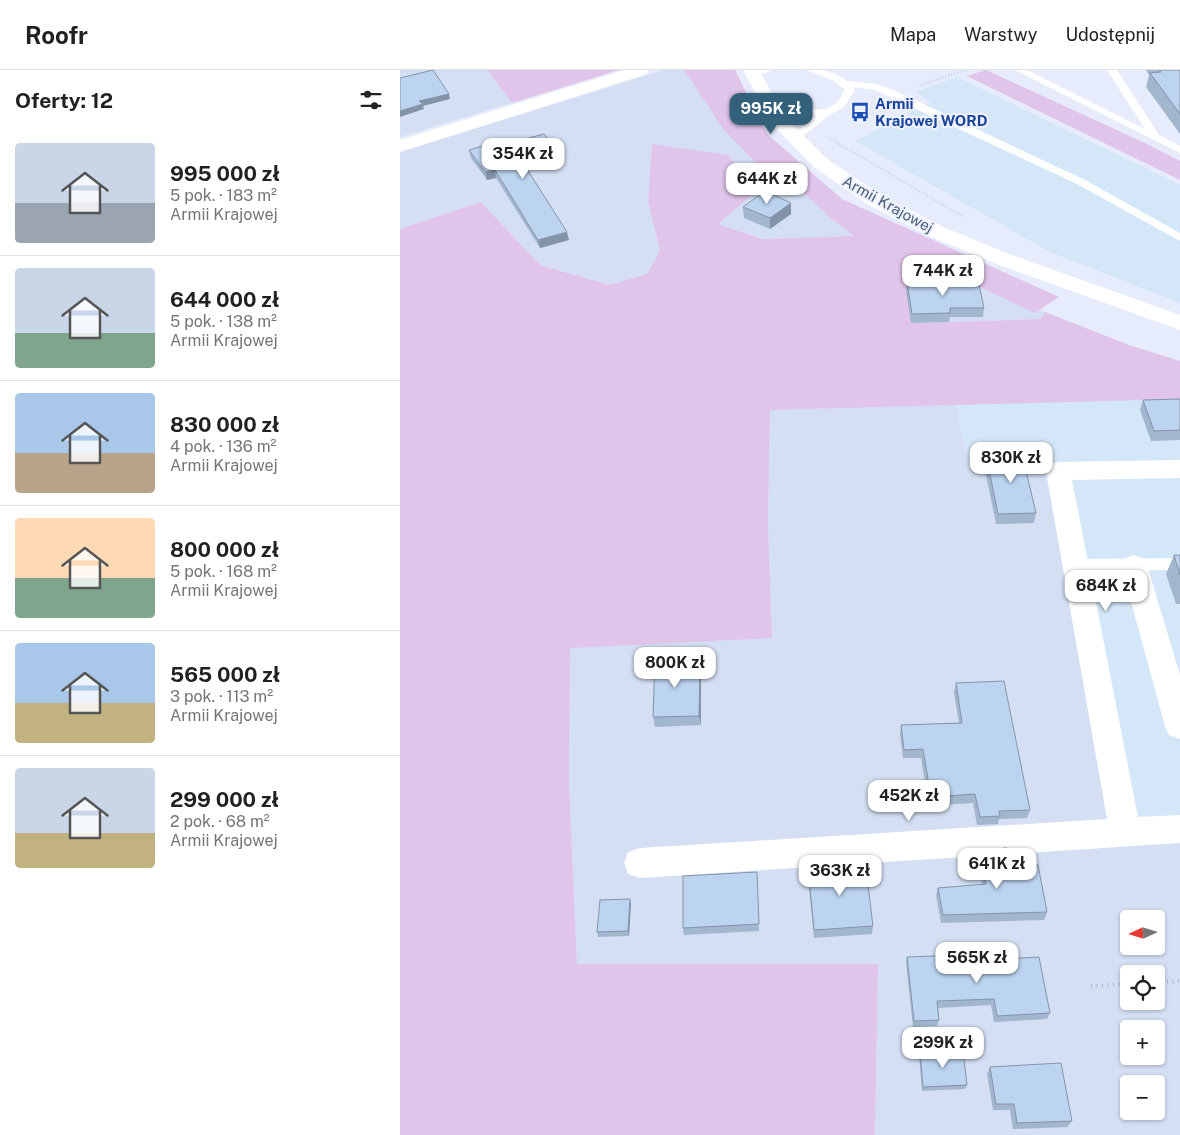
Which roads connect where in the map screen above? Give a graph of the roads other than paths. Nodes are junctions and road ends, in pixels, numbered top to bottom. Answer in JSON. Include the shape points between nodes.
{"nodes":[{"id":1,"x":641,"y":70,"type":"edge"},
{"id":2,"x":811,"y":70,"type":"edge"},
{"id":3,"x":1020,"y":70,"type":"edge"},
{"id":4,"x":1112,"y":70,"type":"edge"},
{"id":5,"x":757,"y":71,"type":"edge"},
{"id":6,"x":1037,"y":74,"type":"edge"},
{"id":7,"x":846,"y":84,"type":"junction"},
{"id":8,"x":773,"y":112,"type":"junction"},
{"id":9,"x":828,"y":112,"type":"junction"},
{"id":10,"x":1155,"y":136,"type":"junction"},
{"id":11,"x":794,"y":138,"type":"junction"},
{"id":12,"x":400,"y":146,"type":"edge"},
{"id":13,"x":1180,"y":150,"type":"edge"},
{"id":14,"x":1180,"y":238,"type":"edge"},
{"id":15,"x":1180,"y":323,"type":"edge"},
{"id":16,"x":1180,"y":469,"type":"edge"},
{"id":17,"x":1180,"y":564,"type":"edge"},
{"id":18,"x":1075,"y":565,"type":"junction"},
{"id":19,"x":1134,"y":565,"type":"junction"},
{"id":20,"x":1180,"y":726,"type":"edge"},
{"id":21,"x":1180,"y":830,"type":"edge"},
{"id":22,"x":1125,"y":832,"type":"junction"},
{"id":23,"x":640,"y":863,"type":"dead end"}],
"edges":[{"from":1,"to":12,"type":"street"},
{"from":2,"to":7,"type":"lane"},
{"from":3,"to":6,"type":"lane"},
{"from":4,"to":10,"type":"lane"},
{"from":5,"to":8,"type":"street","name":"Armii Krajowej","via":[[765,102]]},
{"from":6,"to":10,"type":"lane"},
{"from":7,"to":9,"type":"lane","via":[[850,90],[841,105]]},
{"from":7,"to":14,"type":"lane","via":[[877,87],[895,94],[1081,182]]},
{"from":8,"to":9,"type":"lane"},
{"from":8,"to":11,"type":"street","name":"Armii Krajowej"},
{"from":9,"to":11,"type":"lane"},
{"from":10,"to":13,"type":"lane"},
{"from":11,"to":15,"type":"street","name":"Armii Krajowej","via":[[838,176],[918,224]]},
{"from":16,"to":18,"type":"street","via":[[1058,471]]},
{"from":17,"to":19,"type":"lane"},
{"from":18,"to":19,"type":"lane"},
{"from":18,"to":22,"type":"street"},
{"from":19,"to":20,"type":"street"},
{"from":21,"to":22,"type":"street"},
{"from":22,"to":23,"type":"street"}]}
